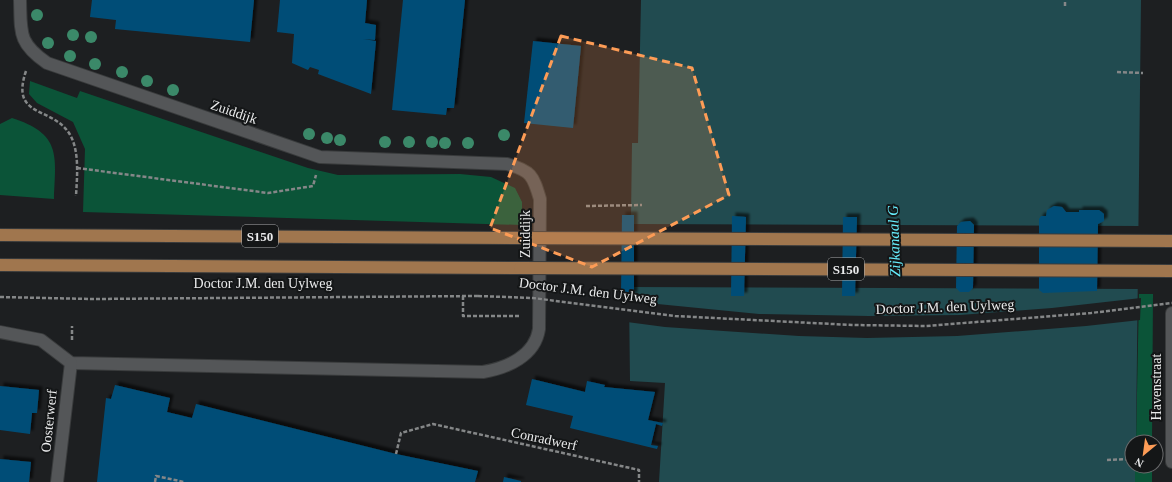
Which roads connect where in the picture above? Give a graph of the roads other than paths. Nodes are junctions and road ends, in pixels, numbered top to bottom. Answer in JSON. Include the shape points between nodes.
{"nodes":[{"id":1,"x":20,"y":0,"type":"edge"},
{"id":2,"x":0,"y":235,"type":"edge"},
{"id":3,"x":1172,"y":241,"type":"edge"},
{"id":4,"x":0,"y":265,"type":"edge"},
{"id":5,"x":1172,"y":271,"type":"edge"},
{"id":6,"x":1172,"y":312,"type":"edge"},
{"id":7,"x":0,"y":332,"type":"edge"},
{"id":8,"x":71,"y":363,"type":"junction"},
{"id":9,"x":1172,"y":462,"type":"edge"},
{"id":10,"x":58,"y":482,"type":"edge"}],
"edges":[{"from":1,"to":8,"type":"street","name":"Zuiddijk","via":[[21,29],[25,42],[32,53],[47,63],[320,157],[507,164],[524,169],[534,180],[540,199],[538,336],[529,350],[513,363],[500,369],[483,372]]},
{"from":2,"to":3,"type":"main road","number":"S150","bridge":true},
{"from":4,"to":5,"type":"main road","name":"Doctor J.M. den Uylweg","number":"S150","bridge":true},
{"from":6,"to":9,"type":"street","name":"Havenstraat"},
{"from":7,"to":8,"type":"street","via":[[41,340]]},
{"from":8,"to":10,"type":"street","name":"Oosterwerf"}]}
